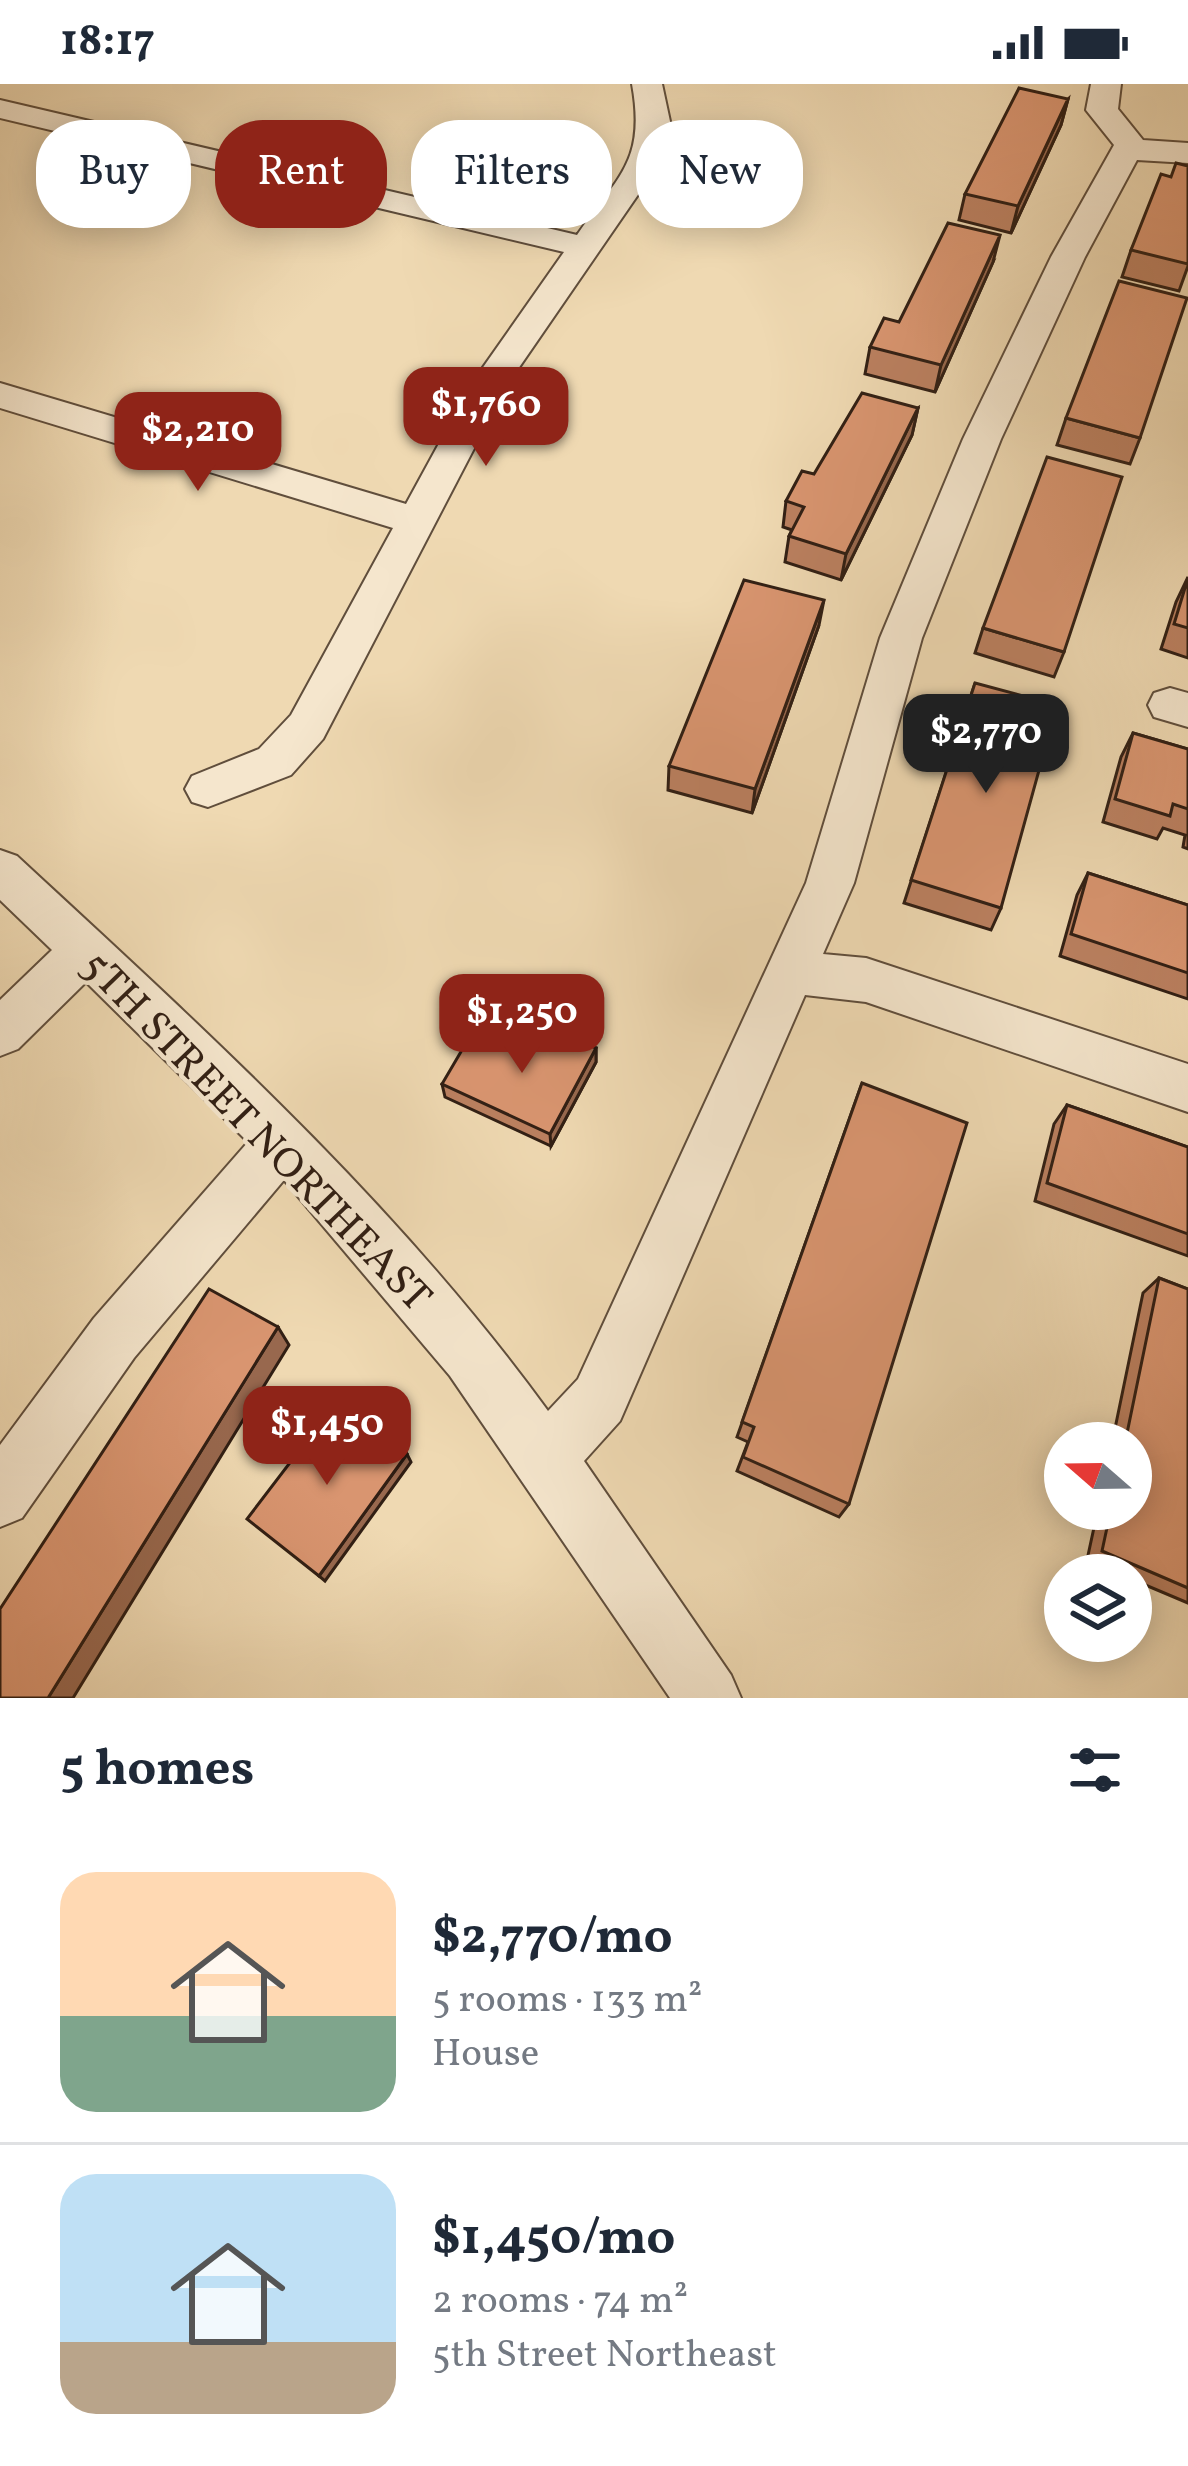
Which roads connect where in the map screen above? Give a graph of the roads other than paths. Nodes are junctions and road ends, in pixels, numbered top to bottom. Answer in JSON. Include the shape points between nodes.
{"nodes":[{"id":1,"x":647,"y":84,"type":"edge"},
{"id":2,"x":1106,"y":84,"type":"edge"},
{"id":3,"x":0,"y":109,"type":"edge"},
{"id":4,"x":1135,"y":151,"type":"junction"},
{"id":5,"x":1188,"y":153,"type":"edge"},
{"id":6,"x":586,"y":247,"type":"junction"},
{"id":7,"x":3,"y":400,"type":"edge"},
{"id":8,"x":418,"y":522,"type":"junction"},
{"id":9,"x":208,"y":789,"type":"dead end"},
{"id":10,"x":0,"y":870,"type":"edge"},
{"id":11,"x":85,"y":951,"type":"junction"},
{"id":12,"x":794,"y":972,"type":"junction"},
{"id":13,"x":0,"y":1033,"type":"edge"},
{"id":14,"x":1188,"y":1088,"type":"edge"},
{"id":15,"x":282,"y":1143,"type":"junction"},
{"id":16,"x":548,"y":1456,"type":"junction"},
{"id":17,"x":0,"y":1496,"type":"edge"},
{"id":18,"x":708,"y":1698,"type":"edge"}],
"edges":[{"from":1,"to":6,"type":"street","via":[[655,126],[650,154]]},
{"from":2,"to":4,"type":"street","via":[[1102,110]]},
{"from":3,"to":6,"type":"street"},
{"from":4,"to":5,"type":"street"},
{"from":4,"to":12,"type":"street","via":[[1125,152],[1068,257],[982,439],[901,638],[830,883]]},
{"from":6,"to":8,"type":"street","via":[[490,383]]},
{"from":7,"to":8,"type":"street"},
{"from":8,"to":9,"type":"street","via":[[295,743],[275,762]]},
{"from":10,"to":11,"type":"street","name":"5TH STREET NORTHEAST"},
{"from":11,"to":13,"type":"street"},
{"from":11,"to":15,"type":"street","name":"5TH STREET NORTHEAST"},
{"from":12,"to":14,"type":"street","via":[[866,980]]},
{"from":12,"to":16,"type":"street","via":[[599,1400]]},
{"from":15,"to":16,"type":"street","name":"5TH STREET NORTHEAST","via":[[380,1245]]},
{"from":15,"to":17,"type":"street","via":[[114,1338]]},
{"from":16,"to":18,"type":"street","name":"5TH STREET NORTHEAST"}]}
